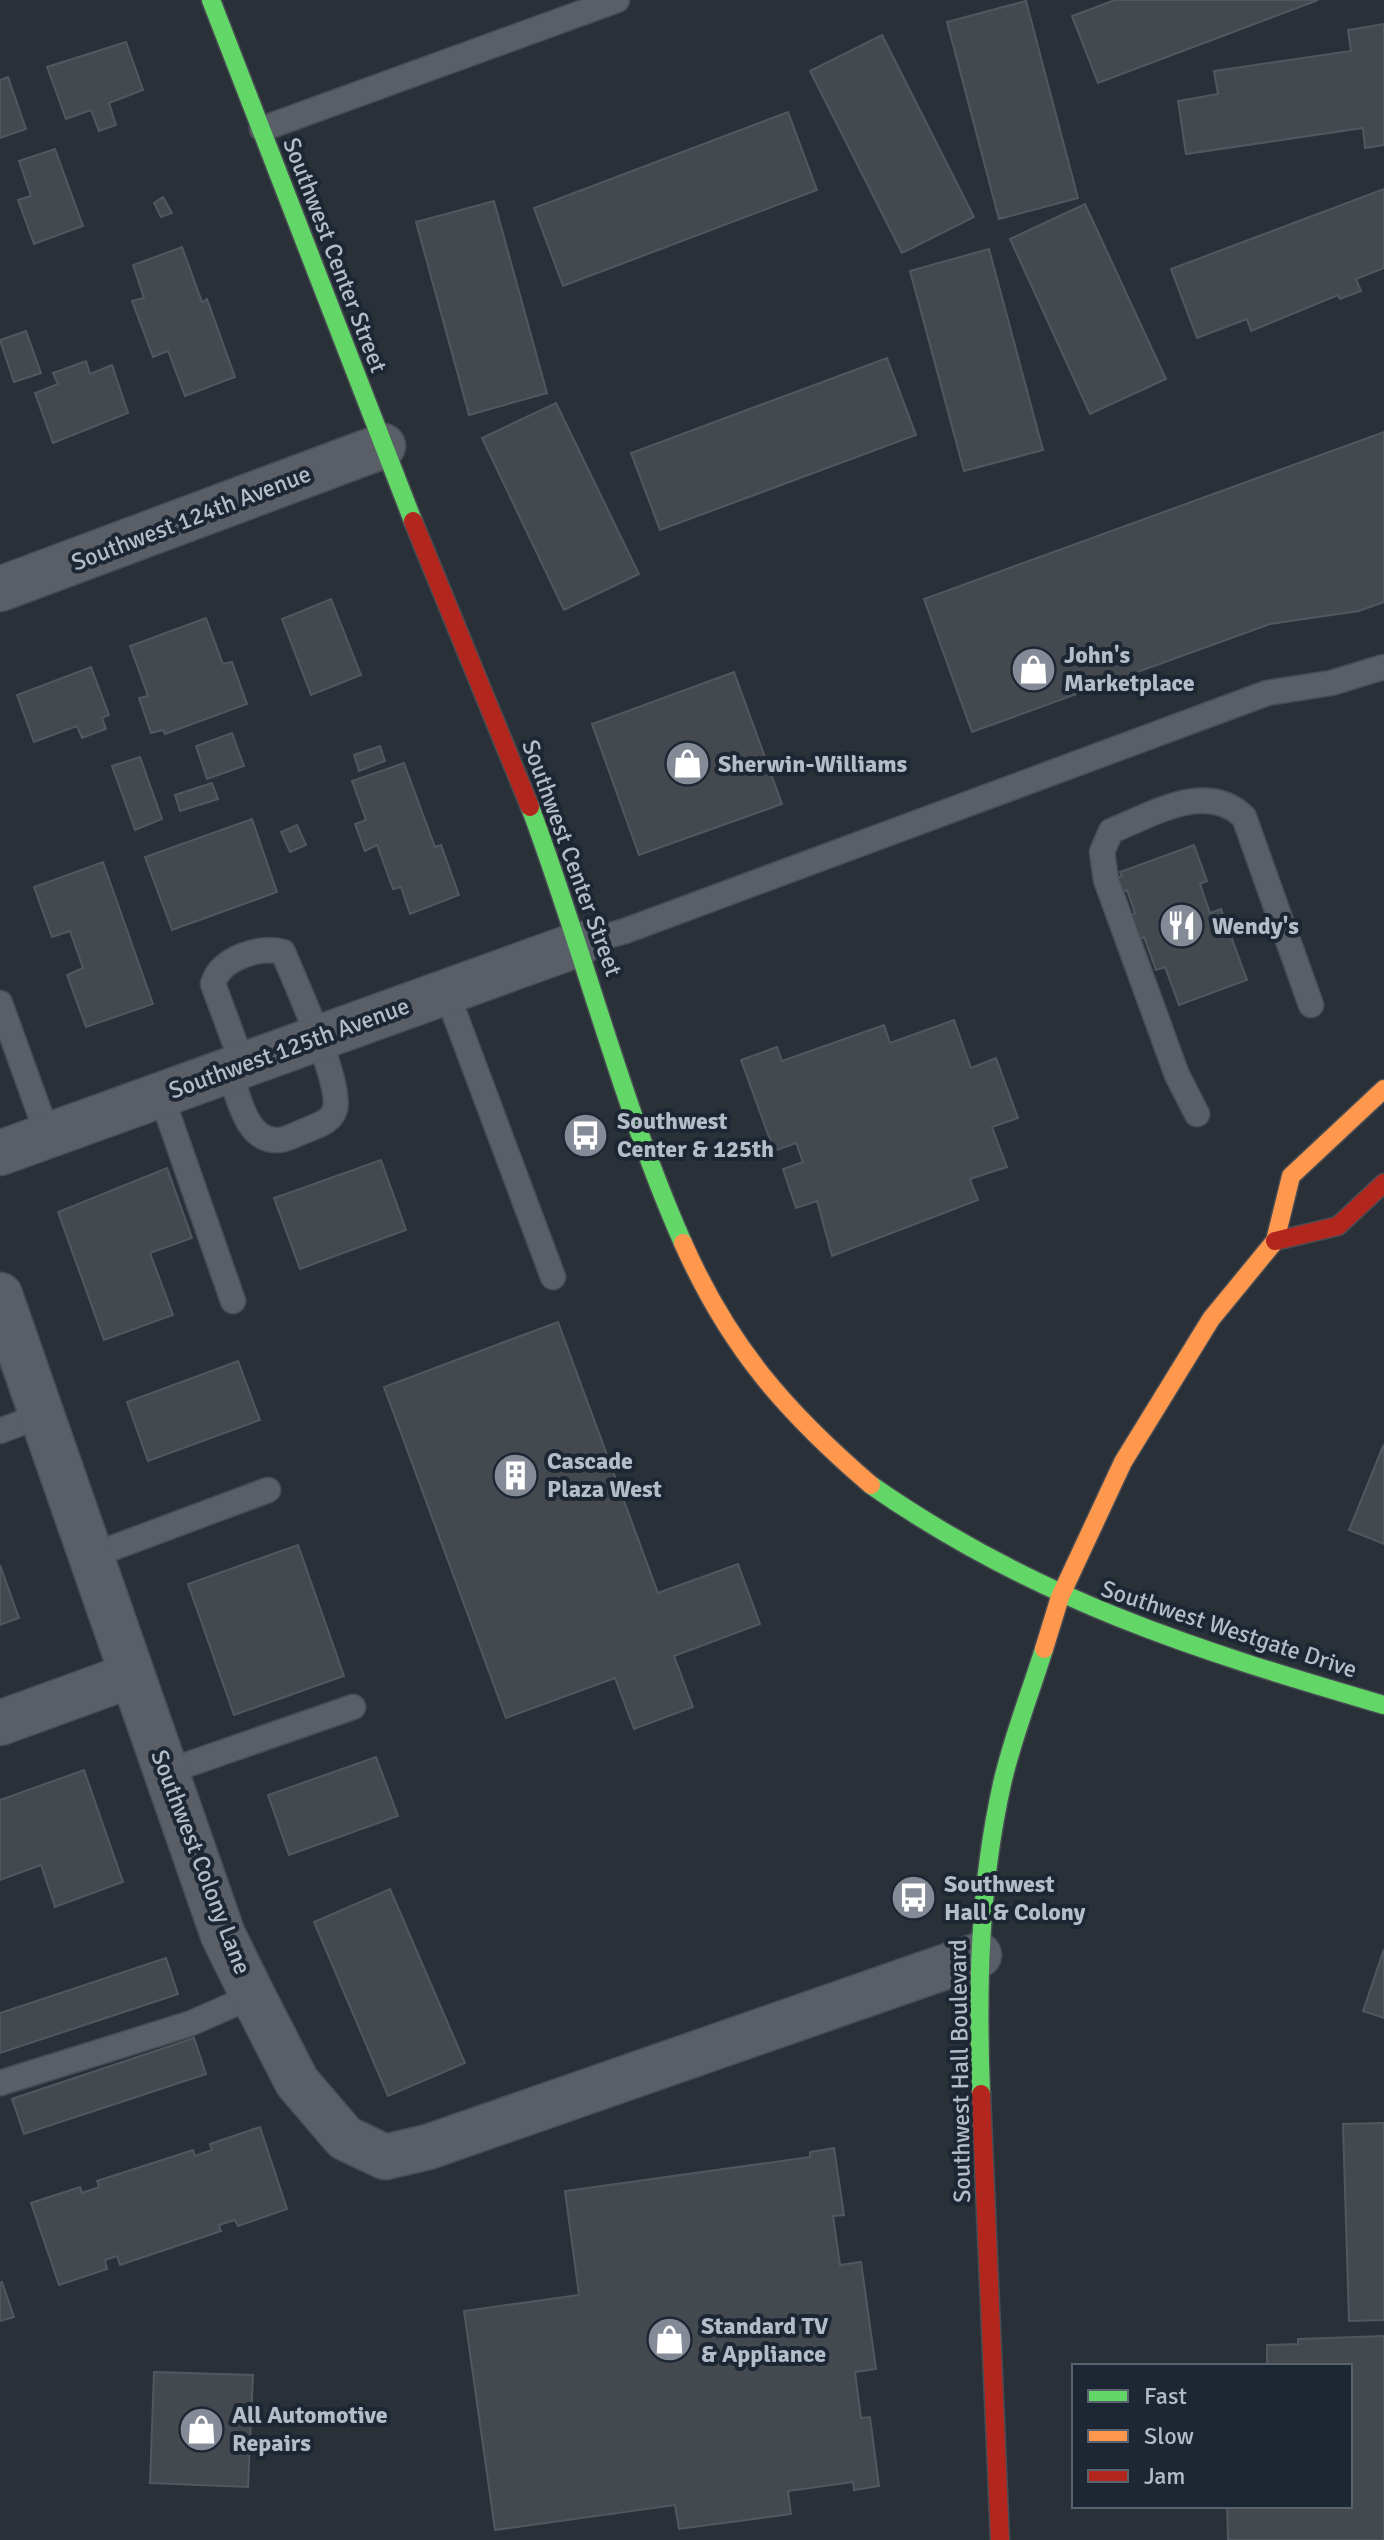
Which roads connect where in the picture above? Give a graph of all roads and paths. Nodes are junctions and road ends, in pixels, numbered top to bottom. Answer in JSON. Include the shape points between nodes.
{"nodes":[{"id":1,"x":211,"y":0,"type":"edge"},
{"id":2,"x":617,"y":0,"type":"edge"},
{"id":3,"x":262,"y":129,"type":"junction"},
{"id":4,"x":383,"y":446,"type":"junction"},
{"id":5,"x":0,"y":589,"type":"edge"},
{"id":6,"x":1384,"y":667,"type":"edge"},
{"id":7,"x":579,"y":944,"type":"junction"},
{"id":8,"x":446,"y":991,"type":"junction"},
{"id":9,"x":0,"y":1003,"type":"edge"},
{"id":10,"x":1311,"y":1005,"type":"dead end"},
{"id":11,"x":318,"y":1038,"type":"junction"},
{"id":12,"x":236,"y":1067,"type":"junction"},
{"id":13,"x":1384,"y":1089,"type":"edge"},
{"id":14,"x":161,"y":1095,"type":"junction"},
{"id":15,"x":1197,"y":1114,"type":"dead end"},
{"id":16,"x":48,"y":1136,"type":"junction"},
{"id":17,"x":0,"y":1153,"type":"edge"},
{"id":18,"x":1384,"y":1183,"type":"edge"},
{"id":19,"x":1275,"y":1241,"type":"junction"},
{"id":20,"x":553,"y":1277,"type":"dead end"},
{"id":21,"x":0,"y":1295,"type":"edge"},
{"id":22,"x":233,"y":1301,"type":"dead end"},
{"id":23,"x":42,"y":1415,"type":"junction"},
{"id":24,"x":0,"y":1431,"type":"edge"},
{"id":25,"x":268,"y":1490,"type":"dead end"},
{"id":26,"x":91,"y":1556,"type":"junction"},
{"id":27,"x":1060,"y":1597,"type":"junction"},
{"id":28,"x":132,"y":1675,"type":"junction"},
{"id":29,"x":1384,"y":1705,"type":"edge"},
{"id":30,"x":353,"y":1707,"type":"dead end"},
{"id":31,"x":0,"y":1723,"type":"edge"},
{"id":32,"x":166,"y":1772,"type":"junction"},
{"id":33,"x":979,"y":1955,"type":"junction"},
{"id":34,"x":253,"y":1996,"type":"junction"},
{"id":35,"x":0,"y":2083,"type":"edge"},
{"id":36,"x":1000,"y":2540,"type":"edge"}],
"edges":[{"from":1,"to":3,"type":"street","name":"Southwest Center Street"},
{"from":2,"to":3,"type":"lane"},
{"from":3,"to":4,"type":"street","name":"Southwest Center Street"},
{"from":4,"to":5,"type":"street","name":"Southwest 124th Avenue"},
{"from":4,"to":7,"type":"street","name":"Southwest Center Street","via":[[506,744]]},
{"from":6,"to":7,"type":"lane","via":[[1331,683],[1267,693]]},
{"from":7,"to":8,"type":"street","name":"Southwest 125th Avenue"},
{"from":7,"to":27,"type":"street","name":"Southwest Center Street","via":[[671,1220],[705,1291],[747,1357],[790,1411],[869,1484],[905,1511]]},
{"from":8,"to":11,"type":"street","name":"Southwest 125th Avenue"},
{"from":8,"to":20,"type":"lane"},
{"from":9,"to":16,"type":"lane"},
{"from":10,"to":15,"type":"lane","via":[[1244,817],[1233,807],[1219,801],[1184,802],[1111,831],[1102,852],[1106,880],[1177,1075]]},
{"from":11,"to":12,"type":"street","name":"Southwest 125th Avenue"},
{"from":11,"to":12,"type":"lane","via":[[336,1097],[335,1111],[327,1121],[280,1140],[256,1132],[246,1117]]},
{"from":11,"to":12,"type":"lane","via":[[283,952],[262,949],[223,967],[213,984]]},
{"from":12,"to":14,"type":"street","name":"Southwest 125th Avenue"},
{"from":13,"to":19,"type":"street","name":"Southwest Hall Boulevard","via":[[1291,1176]]},
{"from":14,"to":16,"type":"street","name":"Southwest 125th Avenue"},
{"from":14,"to":22,"type":"lane"},
{"from":16,"to":17,"type":"street","name":"Southwest 125th Avenue"},
{"from":18,"to":19,"type":"street","via":[[1338,1226]]},
{"from":19,"to":27,"type":"street","name":"Southwest Hall Boulevard","via":[[1211,1319],[1154,1408]]},
{"from":21,"to":23,"type":"street","name":"Southwest Colony Lane"},
{"from":23,"to":24,"type":"lane"},
{"from":23,"to":26,"type":"street","name":"Southwest Colony Lane"},
{"from":25,"to":26,"type":"lane"},
{"from":26,"to":28,"type":"street","name":"Southwest Colony Lane"},
{"from":27,"to":29,"type":"street","name":"Southwest Westgate Drive"},
{"from":27,"to":33,"type":"street","name":"Southwest Hall Boulevard","via":[[996,1806]]},
{"from":28,"to":31,"type":"street"},
{"from":28,"to":32,"type":"street","name":"Southwest Colony Lane"},
{"from":30,"to":32,"type":"lane"},
{"from":32,"to":34,"type":"street","name":"Southwest Colony Lane","via":[[223,1935]]},
{"from":33,"to":34,"type":"street","name":"Southwest Colony Lane","via":[[428,2147],[385,2157],[345,2138],[297,2082]]},
{"from":33,"to":36,"type":"street","name":"Southwest Hall Boulevard"},
{"from":34,"to":35,"type":"lane","via":[[189,2024]]}]}
